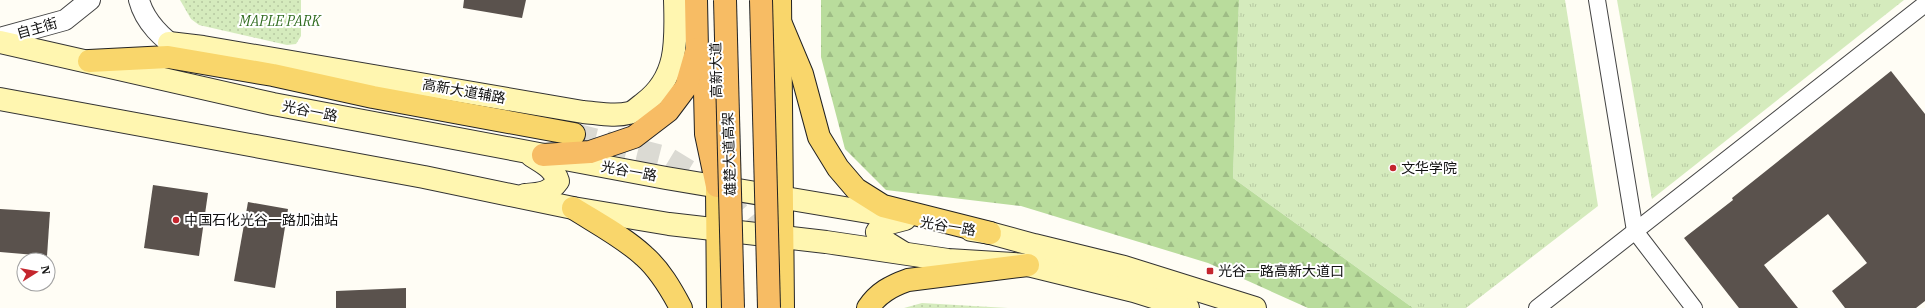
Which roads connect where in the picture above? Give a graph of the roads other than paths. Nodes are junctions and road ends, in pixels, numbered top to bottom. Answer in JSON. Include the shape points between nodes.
{"nodes":[{"id":1,"x":90,"y":0,"type":"edge"},
{"id":2,"x":139,"y":0,"type":"edge"},
{"id":3,"x":675,"y":0,"type":"edge"},
{"id":4,"x":696,"y":0,"type":"edge"},
{"id":5,"x":715,"y":0,"type":"edge"},
{"id":6,"x":725,"y":0,"type":"edge"},
{"id":7,"x":761,"y":0,"type":"edge"},
{"id":8,"x":780,"y":0,"type":"edge"},
{"id":9,"x":1597,"y":0,"type":"edge"},
{"id":10,"x":1925,"y":4,"type":"edge"},
{"id":11,"x":780,"y":24,"type":"junction"},
{"id":12,"x":0,"y":38,"type":"edge"},
{"id":13,"x":0,"y":42,"type":"edge"},
{"id":14,"x":169,"y":43,"type":"junction"},
{"id":15,"x":697,"y":49,"type":"junction"},
{"id":16,"x":89,"y":62,"type":"junction"},
{"id":17,"x":199,"y":62,"type":"junction"},
{"id":18,"x":0,"y":99,"type":"edge"},
{"id":19,"x":574,"y":134,"type":"tunnel mouth"},
{"id":20,"x":534,"y":153,"type":"junction"},
{"id":21,"x":717,"y":186,"type":"junction"},
{"id":22,"x":516,"y":196,"type":"junction"},
{"id":23,"x":782,"y":197,"type":"junction"},
{"id":24,"x":573,"y":208,"type":"junction"},
{"id":25,"x":906,"y":219,"type":"junction"},
{"id":26,"x":718,"y":230,"type":"junction"},
{"id":27,"x":1635,"y":231,"type":"junction"},
{"id":28,"x":990,"y":233,"type":"junction"},
{"id":29,"x":782,"y":237,"type":"junction"},
{"id":30,"x":905,"y":254,"type":"junction"},
{"id":31,"x":1028,"y":265,"type":"junction"},
{"id":32,"x":681,"y":308,"type":"edge"},
{"id":33,"x":718,"y":308,"type":"edge"},
{"id":34,"x":733,"y":308,"type":"edge"},
{"id":35,"x":769,"y":308,"type":"edge"},
{"id":36,"x":783,"y":308,"type":"edge"},
{"id":37,"x":868,"y":308,"type":"edge"},
{"id":38,"x":1188,"y":308,"type":"edge"},
{"id":39,"x":1255,"y":308,"type":"edge"},
{"id":40,"x":1537,"y":308,"type":"edge"},
{"id":41,"x":1694,"y":308,"type":"edge"}],
"edges":[{"from":1,"to":12,"type":"street","name":"自主街","via":[[65,20]]},
{"from":2,"to":14,"type":"street","via":[[145,16]]},
{"from":3,"to":14,"type":"main road","name":"高新大道辅路","via":[[675,52],[668,75],[656,94],[630,113],[583,112]]},
{"from":4,"to":15,"type":"highway"},
{"from":5,"to":21,"type":"main road","name":"高新大道"},
{"from":6,"to":34,"type":"highway","name":"雄楚大道高架","bridge":true},
{"from":7,"to":35,"type":"highway","bridge":true},
{"from":8,"to":11,"type":"main road"},
{"from":9,"to":27,"type":"street"},
{"from":10,"to":27,"type":"street"},
{"from":11,"to":23,"type":"main road"},
{"from":11,"to":28,"type":"main road","via":[[802,74],[820,138],[838,168],[856,189],[883,206]]},
{"from":13,"to":16,"type":"main road","name":"光谷一路"},
{"from":14,"to":17,"type":"street"},
{"from":15,"to":20,"type":"highway","via":[[686,87],[668,112],[634,137],[590,152]]},
{"from":15,"to":21,"type":"highway","via":[[705,92],[706,134]]},
{"from":16,"to":17,"type":"main road","via":[[168,57]]},
{"from":16,"to":20,"type":"main road","name":"光谷一路","via":[[273,104]]},
{"from":17,"to":19,"type":"main road"},
{"from":18,"to":22,"type":"main road"},
{"from":20,"to":21,"type":"main road","name":"光谷一路"},
{"from":20,"to":22,"type":"main road","via":[[556,174],[558,181],[545,193]]},
{"from":21,"to":23,"type":"main road","name":"光谷一路"},
{"from":21,"to":26,"type":"main road","name":"高新大道"},
{"from":22,"to":24,"type":"main road"},
{"from":23,"to":25,"type":"main road","name":"光谷一路"},
{"from":23,"to":29,"type":"main road"},
{"from":24,"to":26,"type":"main road"},
{"from":24,"to":32,"type":"main road","via":[[643,255],[665,281]]},
{"from":25,"to":28,"type":"main road","name":"光谷一路"},
{"from":25,"to":30,"type":"main road","via":[[882,225],[877,232],[880,239]]},
{"from":26,"to":29,"type":"main road"},
{"from":26,"to":33,"type":"main road","name":"高新大道"},
{"from":27,"to":40,"type":"street"},
{"from":27,"to":41,"type":"street"},
{"from":28,"to":39,"type":"main road","name":"光谷一路","via":[[1124,267]]},
{"from":29,"to":30,"type":"main road"},
{"from":29,"to":36,"type":"main road"},
{"from":30,"to":31,"type":"main road","via":[[948,260]]},
{"from":31,"to":37,"type":"main road","via":[[908,280],[889,287]]},
{"from":31,"to":38,"type":"main road","via":[[1134,291]]}]}
